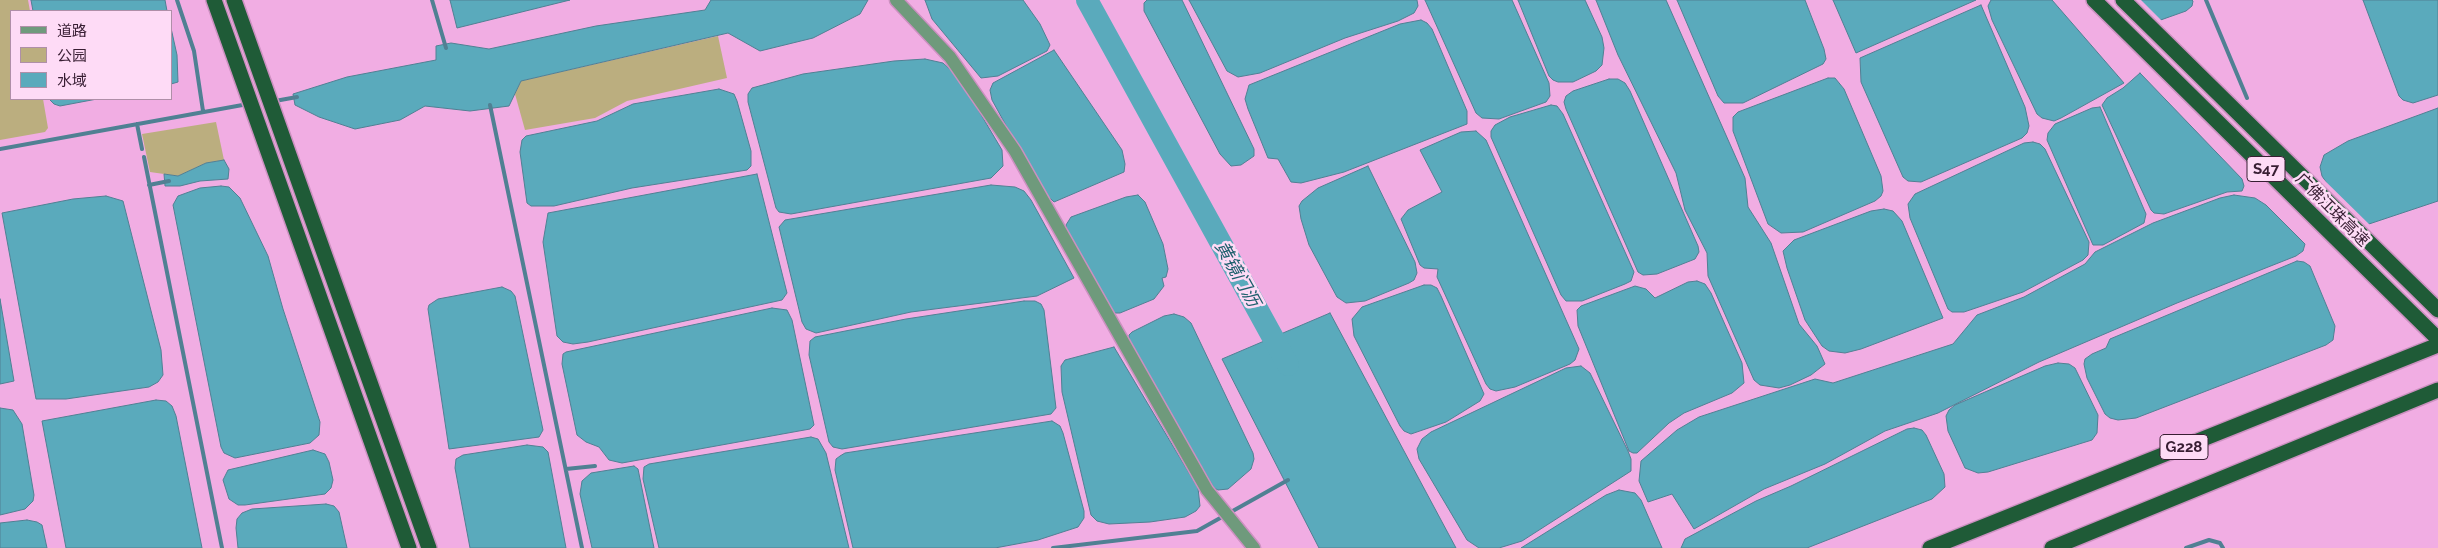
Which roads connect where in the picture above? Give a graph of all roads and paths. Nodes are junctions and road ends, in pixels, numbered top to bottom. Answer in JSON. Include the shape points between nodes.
{"nodes":[{"id":1,"x":214,"y":0,"type":"edge"},
{"id":2,"x":234,"y":0,"type":"edge"},
{"id":3,"x":896,"y":0,"type":"edge"},
{"id":4,"x":2094,"y":0,"type":"edge"},
{"id":5,"x":2123,"y":0,"type":"edge"},
{"id":6,"x":2438,"y":310,"type":"edge"},
{"id":7,"x":2438,"y":339,"type":"edge"},
{"id":8,"x":2438,"y":345,"type":"edge"},
{"id":9,"x":2438,"y":390,"type":"edge"},
{"id":10,"x":409,"y":548,"type":"edge"},
{"id":11,"x":429,"y":548,"type":"edge"},
{"id":12,"x":1254,"y":548,"type":"edge"},
{"id":13,"x":1930,"y":548,"type":"edge"},
{"id":14,"x":2052,"y":548,"type":"edge"}],
"edges":[{"from":1,"to":10,"type":"highway"},
{"from":2,"to":11,"type":"highway"},
{"from":3,"to":12,"type":"street","via":[[950,57],[1015,151],[1207,490]]},
{"from":4,"to":7,"type":"highway","name":"广佛江珠高速","number":"S47"},
{"from":5,"to":6,"type":"highway","name":"广佛江珠高速","number":"S47"},
{"from":8,"to":13,"type":"highway","number":"G228"},
{"from":9,"to":14,"type":"highway","number":"G228"}]}
